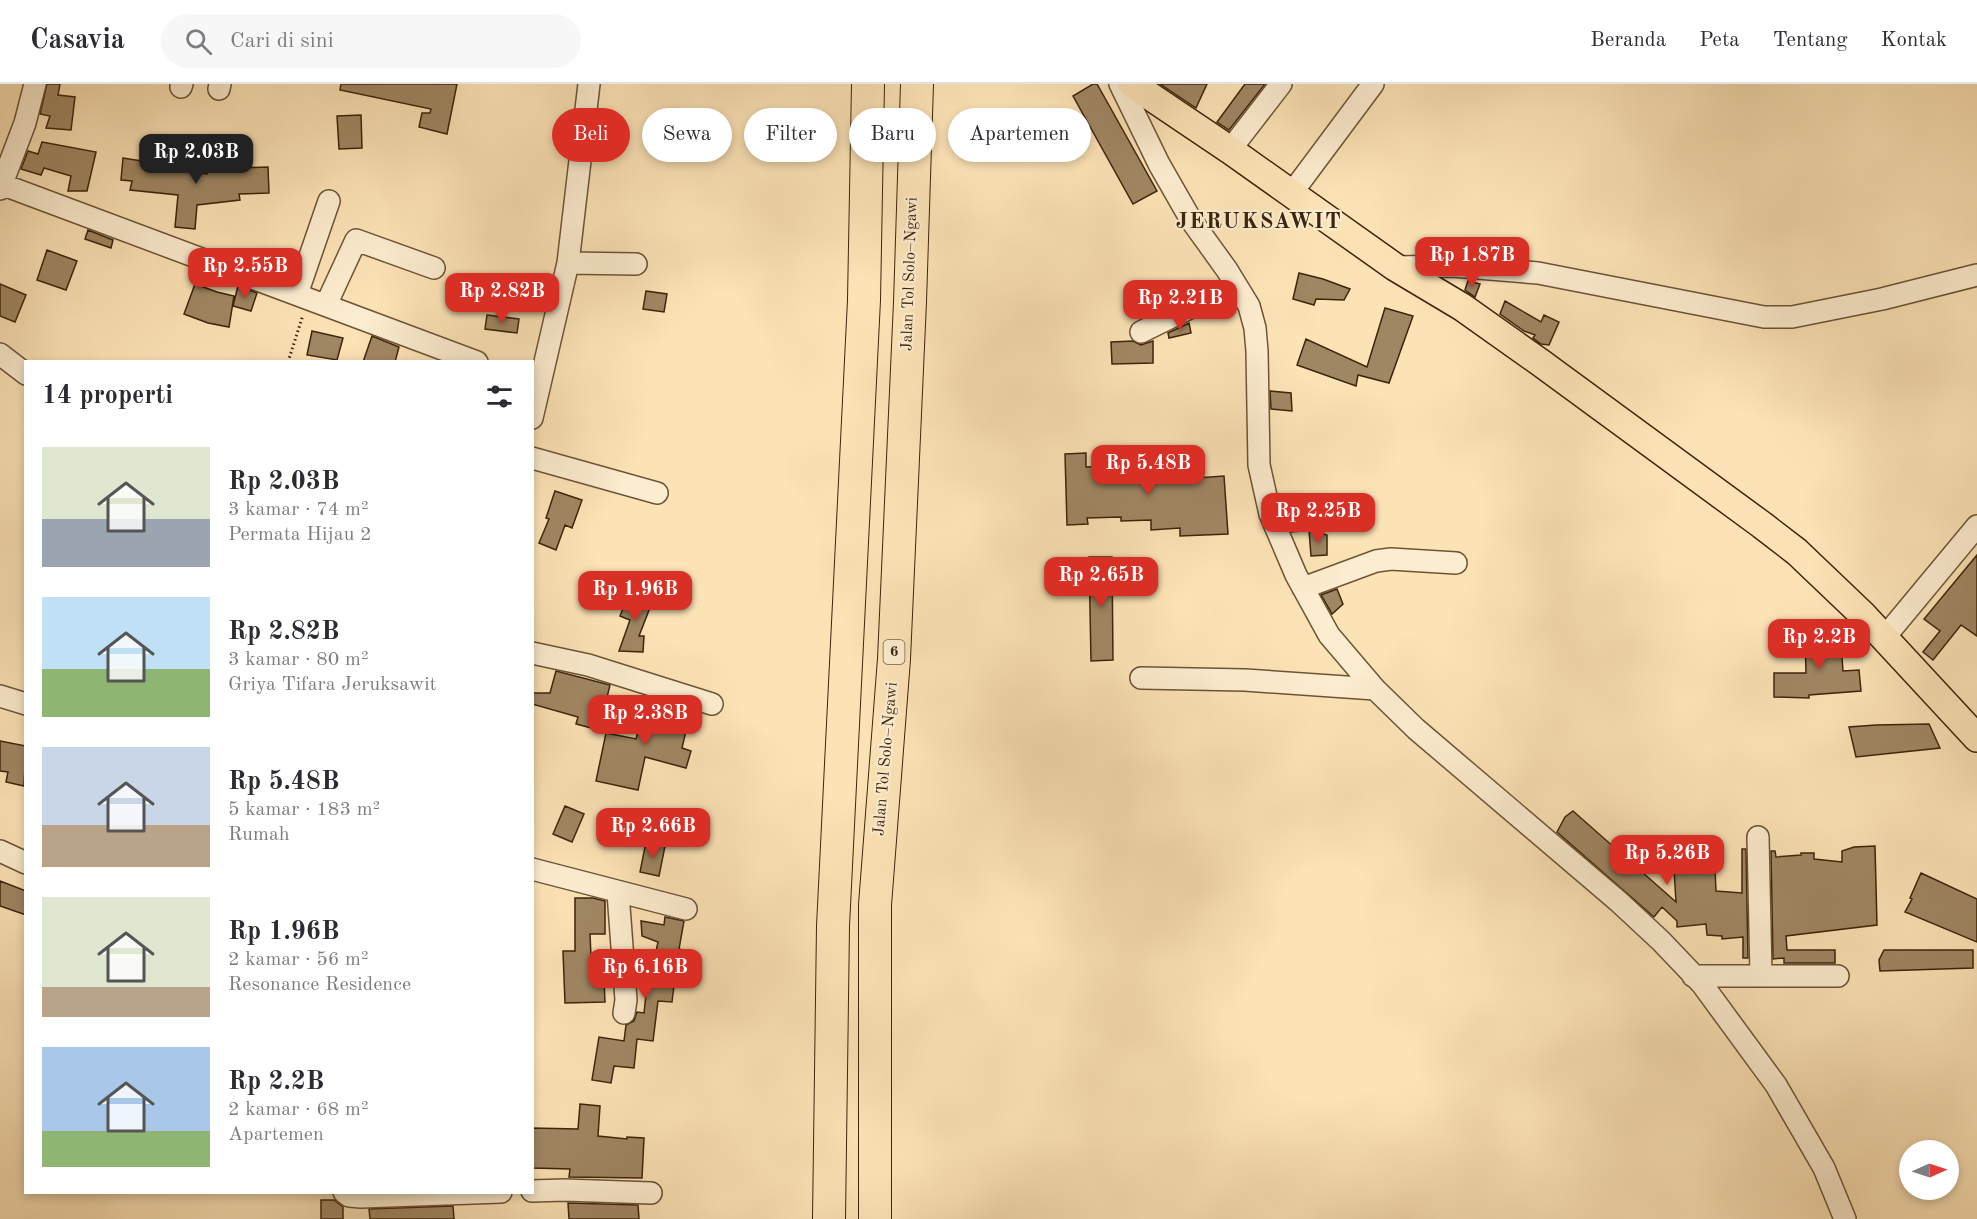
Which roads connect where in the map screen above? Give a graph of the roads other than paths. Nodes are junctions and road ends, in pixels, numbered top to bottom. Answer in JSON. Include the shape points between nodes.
{"nodes":[{"id":1,"x":35,"y":84,"type":"edge"},
{"id":2,"x":589,"y":84,"type":"edge"},
{"id":3,"x":868,"y":84,"type":"edge"},
{"id":4,"x":917,"y":84,"type":"edge"},
{"id":5,"x":1120,"y":84,"type":"edge"},
{"id":6,"x":1132,"y":84,"type":"edge"},
{"id":7,"x":1281,"y":84,"type":"edge"},
{"id":8,"x":1373,"y":84,"type":"edge"},
{"id":9,"x":1230,"y":150,"type":"junction"},
{"id":10,"x":1,"y":186,"type":"edge"},
{"id":11,"x":1291,"y":194,"type":"junction"},
{"id":12,"x":328,"y":201,"type":"dead end"},
{"id":13,"x":568,"y":263,"type":"junction"},
{"id":14,"x":636,"y":264,"type":"dead end"},
{"id":15,"x":1395,"y":267,"type":"junction"},
{"id":16,"x":434,"y":268,"type":"dead end"},
{"id":17,"x":1977,"y":275,"type":"edge"},
{"id":18,"x":1236,"y":285,"type":"junction"},
{"id":19,"x":310,"y":299,"type":"junction"},
{"id":20,"x":1141,"y":332,"type":"dead end"},
{"id":21,"x":0,"y":354,"type":"edge"},
{"id":22,"x":472,"y":360,"type":"edge"},
{"id":23,"x":24,"y":372,"type":"edge"},
{"id":24,"x":536,"y":384,"type":"edge"},
{"id":25,"x":534,"y":401,"type":"edge"},
{"id":26,"x":534,"y":459,"type":"edge"},
{"id":27,"x":657,"y":493,"type":"dead end"},
{"id":28,"x":1977,"y":526,"type":"edge"},
{"id":29,"x":1456,"y":563,"type":"dead end"},
{"id":30,"x":1303,"y":588,"type":"junction"},
{"id":31,"x":1884,"y":638,"type":"junction"},
{"id":32,"x":534,"y":652,"type":"edge"},
{"id":33,"x":1141,"y":678,"type":"dead end"},
{"id":34,"x":1375,"y":689,"type":"junction"},
{"id":35,"x":0,"y":696,"type":"edge"},
{"id":36,"x":24,"y":704,"type":"edge"},
{"id":37,"x":712,"y":704,"type":"dead end"},
{"id":38,"x":1977,"y":738,"type":"edge"},
{"id":39,"x":1758,"y":837,"type":"dead end"},
{"id":40,"x":0,"y":851,"type":"edge"},
{"id":41,"x":24,"y":862,"type":"edge"},
{"id":42,"x":534,"y":870,"type":"edge"},
{"id":43,"x":618,"y":893,"type":"junction"},
{"id":44,"x":686,"y":909,"type":"dead end"},
{"id":45,"x":1761,"y":975,"type":"junction"},
{"id":46,"x":1693,"y":976,"type":"junction"},
{"id":47,"x":1838,"y":976,"type":"dead end"},
{"id":48,"x":624,"y":1013,"type":"dead end"},
{"id":49,"x":534,"y":1191,"type":"edge"},
{"id":50,"x":651,"y":1193,"type":"dead end"},
{"id":51,"x":346,"y":1194,"type":"edge"},
{"id":52,"x":445,"y":1194,"type":"edge"},
{"id":53,"x":829,"y":1219,"type":"edge"},
{"id":54,"x":875,"y":1219,"type":"edge"},
{"id":55,"x":1845,"y":1219,"type":"edge"}],
"edges":[{"from":1,"to":10,"type":"street"},
{"from":2,"to":13,"type":"street"},
{"from":3,"to":53,"type":"highway","via":[[864,300],[833,926]]},
{"from":4,"to":54,"type":"highway","name":"Jalan Tol Solo–Ngawi","number":"6","via":[[894,659],[874,904]]},
{"from":5,"to":18,"type":"street","via":[[1159,165]]},
{"from":6,"to":9,"type":"main road"},
{"from":7,"to":9,"type":"street"},
{"from":8,"to":11,"type":"street"},
{"from":9,"to":11,"type":"main road"},
{"from":10,"to":19,"type":"street"},
{"from":11,"to":15,"type":"main road"},
{"from":12,"to":19,"type":"street"},
{"from":13,"to":14,"type":"street"},
{"from":13,"to":24,"type":"street"},
{"from":15,"to":17,"type":"street","via":[[1452,266],[1538,273],[1764,317],[1792,317]]},
{"from":15,"to":31,"type":"main road","via":[[1462,307],[1559,375],[1762,525],[1797,552]]},
{"from":16,"to":19,"type":"street","via":[[356,240]]},
{"from":18,"to":20,"type":"street"},
{"from":18,"to":30,"type":"street","via":[[1249,306],[1257,351],[1259,465],[1270,514]]},
{"from":19,"to":22,"type":"street"},
{"from":21,"to":23,"type":"street"},
{"from":24,"to":25,"type":"street"},
{"from":26,"to":27,"type":"street"},
{"from":28,"to":31,"type":"street"},
{"from":29,"to":30,"type":"street","via":[[1376,561]]},
{"from":30,"to":34,"type":"street","via":[[1329,635]]},
{"from":31,"to":38,"type":"main road"},
{"from":32,"to":37,"type":"street"},
{"from":33,"to":34,"type":"street"},
{"from":34,"to":46,"type":"street","via":[[1416,729],[1618,901]]},
{"from":35,"to":36,"type":"street"},
{"from":39,"to":45,"type":"street"},
{"from":40,"to":41,"type":"street"},
{"from":42,"to":43,"type":"street"},
{"from":43,"to":44,"type":"street"},
{"from":43,"to":48,"type":"street","via":[[626,986]]},
{"from":45,"to":46,"type":"street"},
{"from":45,"to":47,"type":"street"},
{"from":46,"to":55,"type":"street","via":[[1776,1085],[1824,1168]]},
{"from":49,"to":50,"type":"street"},
{"from":51,"to":52,"type":"street"}]}
